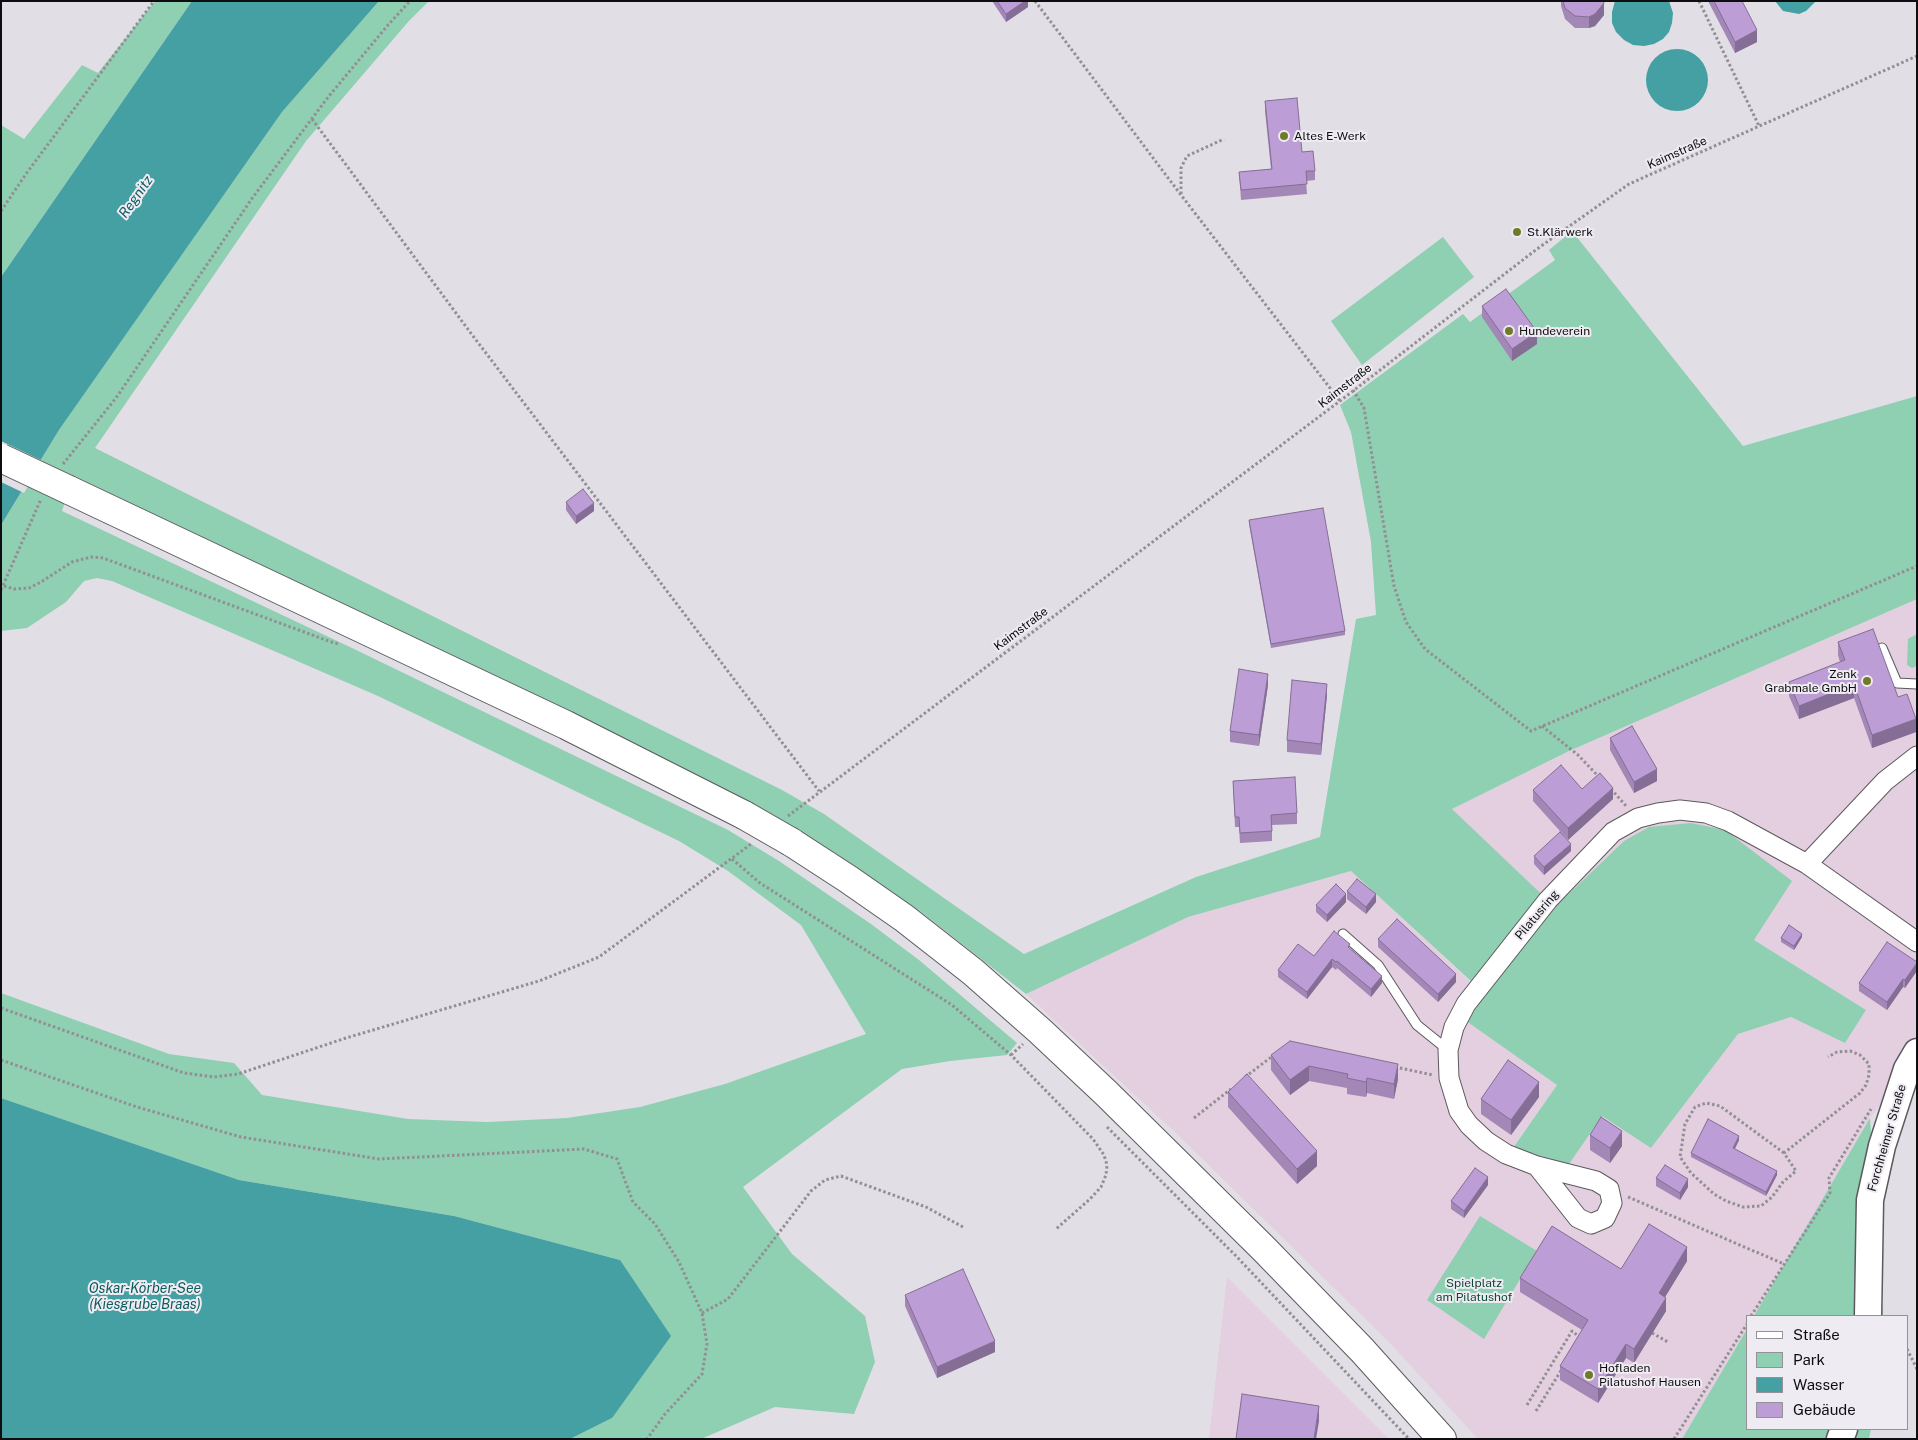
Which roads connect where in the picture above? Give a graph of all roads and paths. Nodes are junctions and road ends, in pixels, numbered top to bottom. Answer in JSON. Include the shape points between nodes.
{"nodes":[{"id":1,"x":154,"y":1,"type":"edge"},
{"id":2,"x":410,"y":1,"type":"edge"},
{"id":3,"x":1035,"y":1,"type":"edge"},
{"id":4,"x":1699,"y":1,"type":"edge"},
{"id":5,"x":1917,"y":56,"type":"edge"},
{"id":6,"x":312,"y":119,"type":"junction"},
{"id":7,"x":1759,"y":126,"type":"junction"},
{"id":8,"x":1224,"y":139,"type":"dead end"},
{"id":9,"x":1181,"y":195,"type":"junction"},
{"id":10,"x":1,"y":211,"type":"edge"},
{"id":11,"x":1353,"y":390,"type":"junction"},
{"id":12,"x":1340,"y":401,"type":"junction"},
{"id":13,"x":1,"y":458,"type":"edge"},
{"id":14,"x":57,"y":484,"type":"junction"},
{"id":15,"x":1917,"y":566,"type":"edge"},
{"id":16,"x":4,"y":586,"type":"junction"},
{"id":17,"x":1,"y":590,"type":"edge"},
{"id":18,"x":347,"y":642,"type":"dead end"},
{"id":19,"x":1882,"y":648,"type":"edge"},
{"id":20,"x":1917,"y":684,"type":"edge"},
{"id":21,"x":1542,"y":726,"type":"junction"},
{"id":22,"x":1917,"y":756,"type":"edge"},
{"id":23,"x":819,"y":791,"type":"junction"},
{"id":24,"x":1638,"y":818,"type":"junction"},
{"id":25,"x":786,"y":832,"type":"junction"},
{"id":26,"x":750,"y":845,"type":"dead end"},
{"id":27,"x":732,"y":859,"type":"junction"},
{"id":28,"x":1807,"y":864,"type":"junction"},
{"id":29,"x":1343,"y":934,"type":"dead end"},
{"id":30,"x":1917,"y":942,"type":"edge"},
{"id":31,"x":1,"y":1008,"type":"edge"},
{"id":32,"x":1017,"y":1037,"type":"dead end"},
{"id":33,"x":1448,"y":1050,"type":"junction"},
{"id":34,"x":1917,"y":1052,"type":"edge"},
{"id":35,"x":1278,"y":1053,"type":"edge"},
{"id":36,"x":1011,"y":1055,"type":"junction"},
{"id":37,"x":1828,"y":1057,"type":"dead end"},
{"id":38,"x":1,"y":1060,"type":"edge"},
{"id":39,"x":1393,"y":1067,"type":"edge"},
{"id":40,"x":1449,"y":1078,"type":"junction"},
{"id":41,"x":1242,"y":1080,"type":"edge"},
{"id":42,"x":1236,"y":1085,"type":"edge"},
{"id":43,"x":1872,"y":1106,"type":"dead end"},
{"id":44,"x":1194,"y":1118,"type":"dead end"},
{"id":45,"x":1106,"y":1126,"type":"dead end"},
{"id":46,"x":1784,"y":1154,"type":"junction"},
{"id":47,"x":1537,"y":1166,"type":"junction"},
{"id":48,"x":1609,"y":1189,"type":"junction"},
{"id":49,"x":963,"y":1227,"type":"dead end"},
{"id":50,"x":1056,"y":1230,"type":"dead end"},
{"id":51,"x":1784,"y":1264,"type":"junction"},
{"id":52,"x":702,"y":1313,"type":"junction"},
{"id":53,"x":1752,"y":1315,"type":"edge"},
{"id":54,"x":1868,"y":1315,"type":"edge"},
{"id":55,"x":1746,"y":1326,"type":"edge"},
{"id":56,"x":1652,"y":1332,"type":"edge"},
{"id":57,"x":1668,"y":1342,"type":"dead end"},
{"id":58,"x":1577,"y":1345,"type":"edge"},
{"id":59,"x":1908,"y":1351,"type":"edge"},
{"id":60,"x":1566,"y":1362,"type":"edge"},
{"id":61,"x":1917,"y":1369,"type":"edge"},
{"id":62,"x":1527,"y":1405,"type":"dead end"},
{"id":63,"x":1536,"y":1411,"type":"dead end"},
{"id":64,"x":647,"y":1439,"type":"edge"},
{"id":65,"x":1409,"y":1439,"type":"edge"},
{"id":66,"x":1442,"y":1439,"type":"edge"},
{"id":67,"x":1674,"y":1439,"type":"edge"}],
"edges":[{"from":1,"to":10,"type":"path"},
{"from":2,"to":6,"type":"path"},
{"from":3,"to":9,"type":"path"},
{"from":4,"to":7,"type":"path"},
{"from":5,"to":7,"type":"path","name":"Kaimstraße"},
{"from":6,"to":14,"type":"path","via":[[253,198],[116,398],[68,455]]},
{"from":6,"to":23,"type":"path"},
{"from":7,"to":11,"type":"path","name":"Kaimstraße","via":[[1629,184]]},
{"from":8,"to":9,"type":"path","via":[[1187,156],[1181,168]]},
{"from":9,"to":12,"type":"path"},
{"from":11,"to":12,"type":"path","name":"Kaimstraße"},
{"from":11,"to":21,"type":"path","via":[[1364,408],[1394,586],[1406,622],[1425,649],[1531,731]]},
{"from":12,"to":23,"type":"path","name":"Kaimstraße"},
{"from":13,"to":14,"type":"main road","bridge":true},
{"from":14,"to":16,"type":"path","via":[[27,528]]},
{"from":14,"to":25,"type":"main road","bridge":true,"via":[[566,725],[744,815]]},
{"from":15,"to":21,"type":"path"},
{"from":16,"to":17,"type":"path"},
{"from":16,"to":18,"type":"path","via":[[14,590],[30,588],[81,558],[103,558],[334,643]]},
{"from":19,"to":20,"type":"lane","via":[[1897,683]]},
{"from":21,"to":24,"type":"path","via":[[1578,755]]},
{"from":22,"to":28,"type":"street","via":[[1885,781]]},
{"from":23,"to":25,"type":"path","name":"Kaimstraße"},
{"from":24,"to":28,"type":"street","name":"Pilatusring","via":[[1680,810],[1706,813],[1728,821]]},
{"from":24,"to":33,"type":"street","name":"Pilatusring","via":[[1613,832],[1548,900],[1466,1004],[1454,1027]]},
{"from":25,"to":66,"type":"main road","via":[[974,972],[1046,1037],[1271,1256]]},
{"from":26,"to":27,"type":"path"},
{"from":27,"to":31,"type":"path","via":[[599,957],[539,981],[346,1038],[238,1074],[214,1077],[184,1073]]},
{"from":27,"to":36,"type":"path","via":[[760,883],[952,1005]]},
{"from":28,"to":30,"type":"street","name":"Pilatusring"},
{"from":29,"to":33,"type":"lane","via":[[1378,965],[1417,1025]]},
{"from":32,"to":36,"type":"path","via":[[1024,1044]]},
{"from":33,"to":40,"type":"street","name":"Pilatusring"},
{"from":34,"to":54,"type":"street","name":"Forchheimer Straße","via":[[1907,1070],[1882,1146],[1870,1200]]},
{"from":35,"to":41,"type":"path"},
{"from":36,"to":50,"type":"path","via":[[1093,1139],[1107,1165],[1101,1187]]},
{"from":37,"to":46,"type":"path","via":[[1850,1051],[1860,1055],[1869,1064],[1866,1084],[1860,1093]]},
{"from":38,"to":52,"type":"path","via":[[137,1107],[241,1137],[369,1158],[584,1149],[617,1159],[633,1202],[655,1224],[679,1262]]},
{"from":39,"to":40,"type":"path"},
{"from":40,"to":47,"type":"street","name":"Pilatusring","via":[[1459,1111],[1469,1125],[1506,1154]]},
{"from":42,"to":44,"type":"path"},
{"from":43,"to":51,"type":"path","via":[[1829,1178],[1830,1192]]},
{"from":45,"to":65,"type":"path","via":[[1237,1257]]},
{"from":46,"to":46,"type":"path","via":[[1720,1106],[1706,1103],[1695,1107],[1686,1124],[1680,1158],[1690,1173],[1714,1194],[1743,1207],[1761,1206],[1796,1170]]},
{"from":47,"to":48,"type":"street","name":"Pilatusring","via":[[1596,1181]]},
{"from":47,"to":48,"type":"street","via":[[1578,1218],[1591,1224],[1605,1218],[1612,1203]]},
{"from":48,"to":51,"type":"path"},
{"from":49,"to":52,"type":"path","via":[[926,1207],[840,1176],[825,1180],[811,1191],[728,1299]]},
{"from":51,"to":53,"type":"path"},
{"from":52,"to":64,"type":"path","via":[[707,1344],[702,1374]]},
{"from":55,"to":67,"type":"path"},
{"from":56,"to":57,"type":"path"},
{"from":58,"to":62,"type":"path","via":[[1582,1337],[1572,1331]]},
{"from":59,"to":61,"type":"path"},
{"from":60,"to":63,"type":"path"}]}
